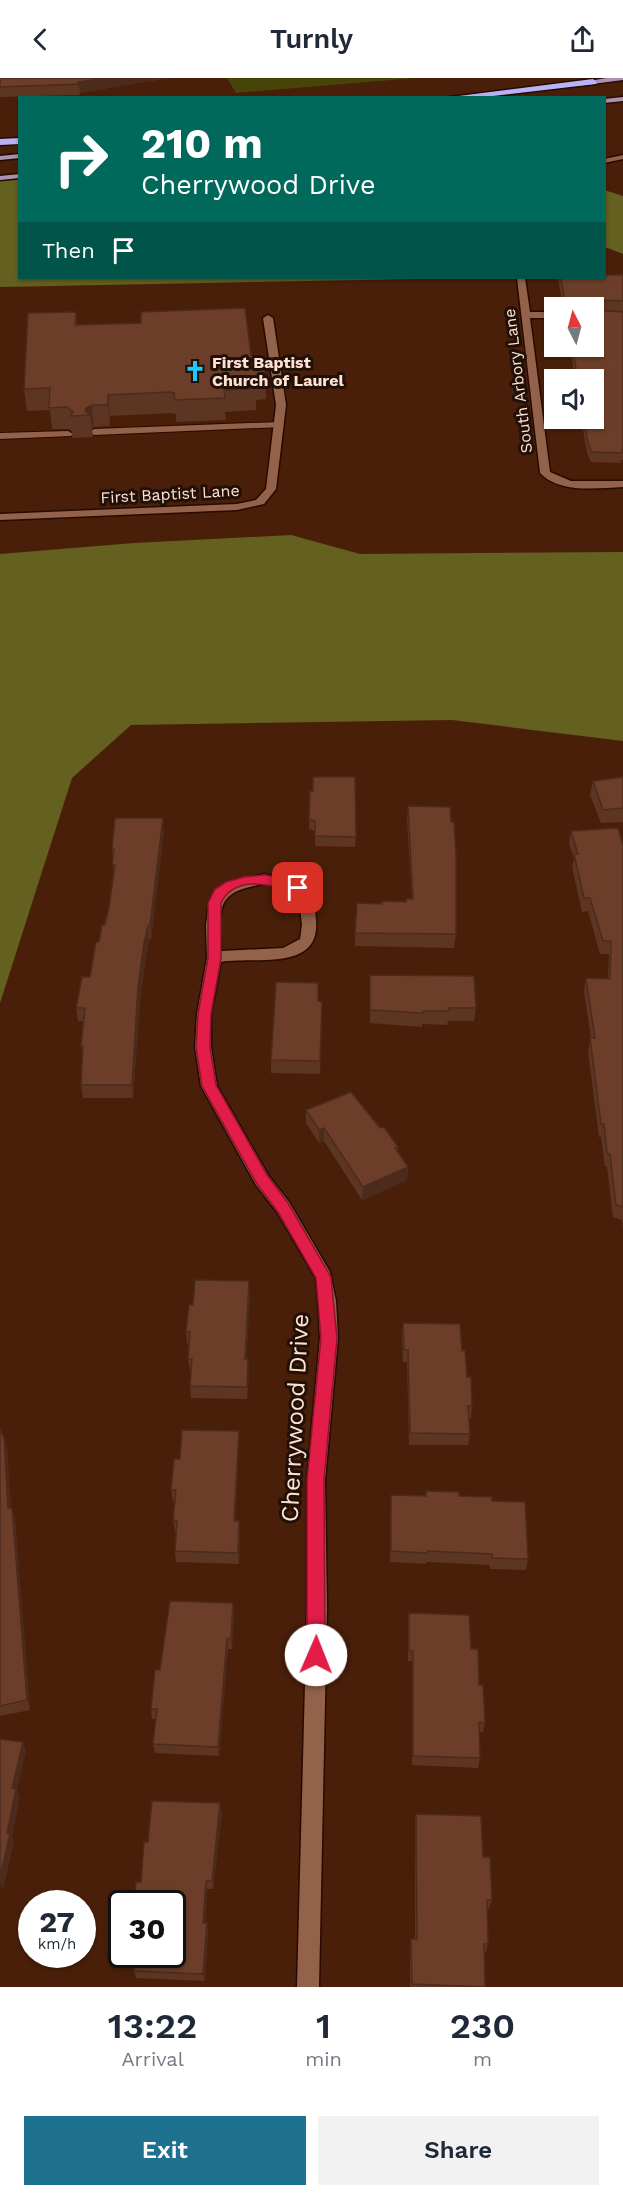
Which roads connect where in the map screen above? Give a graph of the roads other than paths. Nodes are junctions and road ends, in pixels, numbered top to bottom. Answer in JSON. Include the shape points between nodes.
{"nodes":[{"id":1,"x":622,"y":78,"type":"edge"},
{"id":2,"x":593,"y":82,"type":"junction"},
{"id":3,"x":465,"y":96,"type":"edge"},
{"id":4,"x":491,"y":96,"type":"edge"},
{"id":5,"x":623,"y":99,"type":"edge"},
{"id":6,"x":606,"y":101,"type":"edge"},
{"id":7,"x":18,"y":141,"type":"edge"},
{"id":8,"x":0,"y":142,"type":"edge"},
{"id":9,"x":18,"y":156,"type":"edge"},
{"id":10,"x":623,"y":157,"type":"edge"},
{"id":11,"x":0,"y":158,"type":"edge"},
{"id":12,"x":606,"y":161,"type":"edge"},
{"id":13,"x":18,"y":176,"type":"edge"},
{"id":14,"x":0,"y":178,"type":"edge"},
{"id":15,"x":521,"y":279,"type":"edge"},
{"id":16,"x":526,"y":315,"type":"junction"},
{"id":17,"x":544,"y":315,"type":"edge"},
{"id":18,"x":268,"y":318,"type":"dead end"},
{"id":19,"x":279,"y":424,"type":"junction"},
{"id":20,"x":94,"y":432,"type":"dead end"},
{"id":21,"x":68,"y":434,"type":"dead end"},
{"id":22,"x":0,"y":436,"type":"edge"},
{"id":23,"x":623,"y":484,"type":"edge"},
{"id":24,"x":0,"y":517,"type":"edge"},
{"id":25,"x":214,"y":958,"type":"junction"},
{"id":26,"x":308,"y":1987,"type":"edge"}],
"edges":[{"from":1,"to":2,"type":"main road"},
{"from":2,"to":3,"type":"highway"},
{"from":2,"to":4,"type":"main road"},
{"from":5,"to":6,"type":"main road"},
{"from":7,"to":8,"type":"highway"},
{"from":9,"to":11,"type":"main road"},
{"from":10,"to":12,"type":"street"},
{"from":13,"to":14,"type":"main road"},
{"from":15,"to":16,"type":"street","name":"South Arbory Lane"},
{"from":16,"to":17,"type":"street"},
{"from":16,"to":23,"type":"street","name":"South Arbory Lane","via":[[545,473],[572,483]]},
{"from":18,"to":19,"type":"street","name":"First Baptist Lane","via":[[279,384]]},
{"from":19,"to":20,"type":"lane"},
{"from":19,"to":24,"type":"street","name":"First Baptist Lane","via":[[271,489],[261,502],[237,507]]},
{"from":21,"to":22,"type":"lane"},
{"from":25,"to":25,"type":"street","name":"Cherrywood Drive","via":[[215,903],[220,892],[230,885],[264,879],[298,888],[306,896],[307,941],[296,950],[285,955]]},
{"from":25,"to":26,"type":"street","name":"Cherrywood Drive","via":[[204,1014],[203,1047],[209,1086],[262,1180],[283,1207],[324,1277],[327,1301],[329,1338],[316,1480],[317,1608]]}]}
